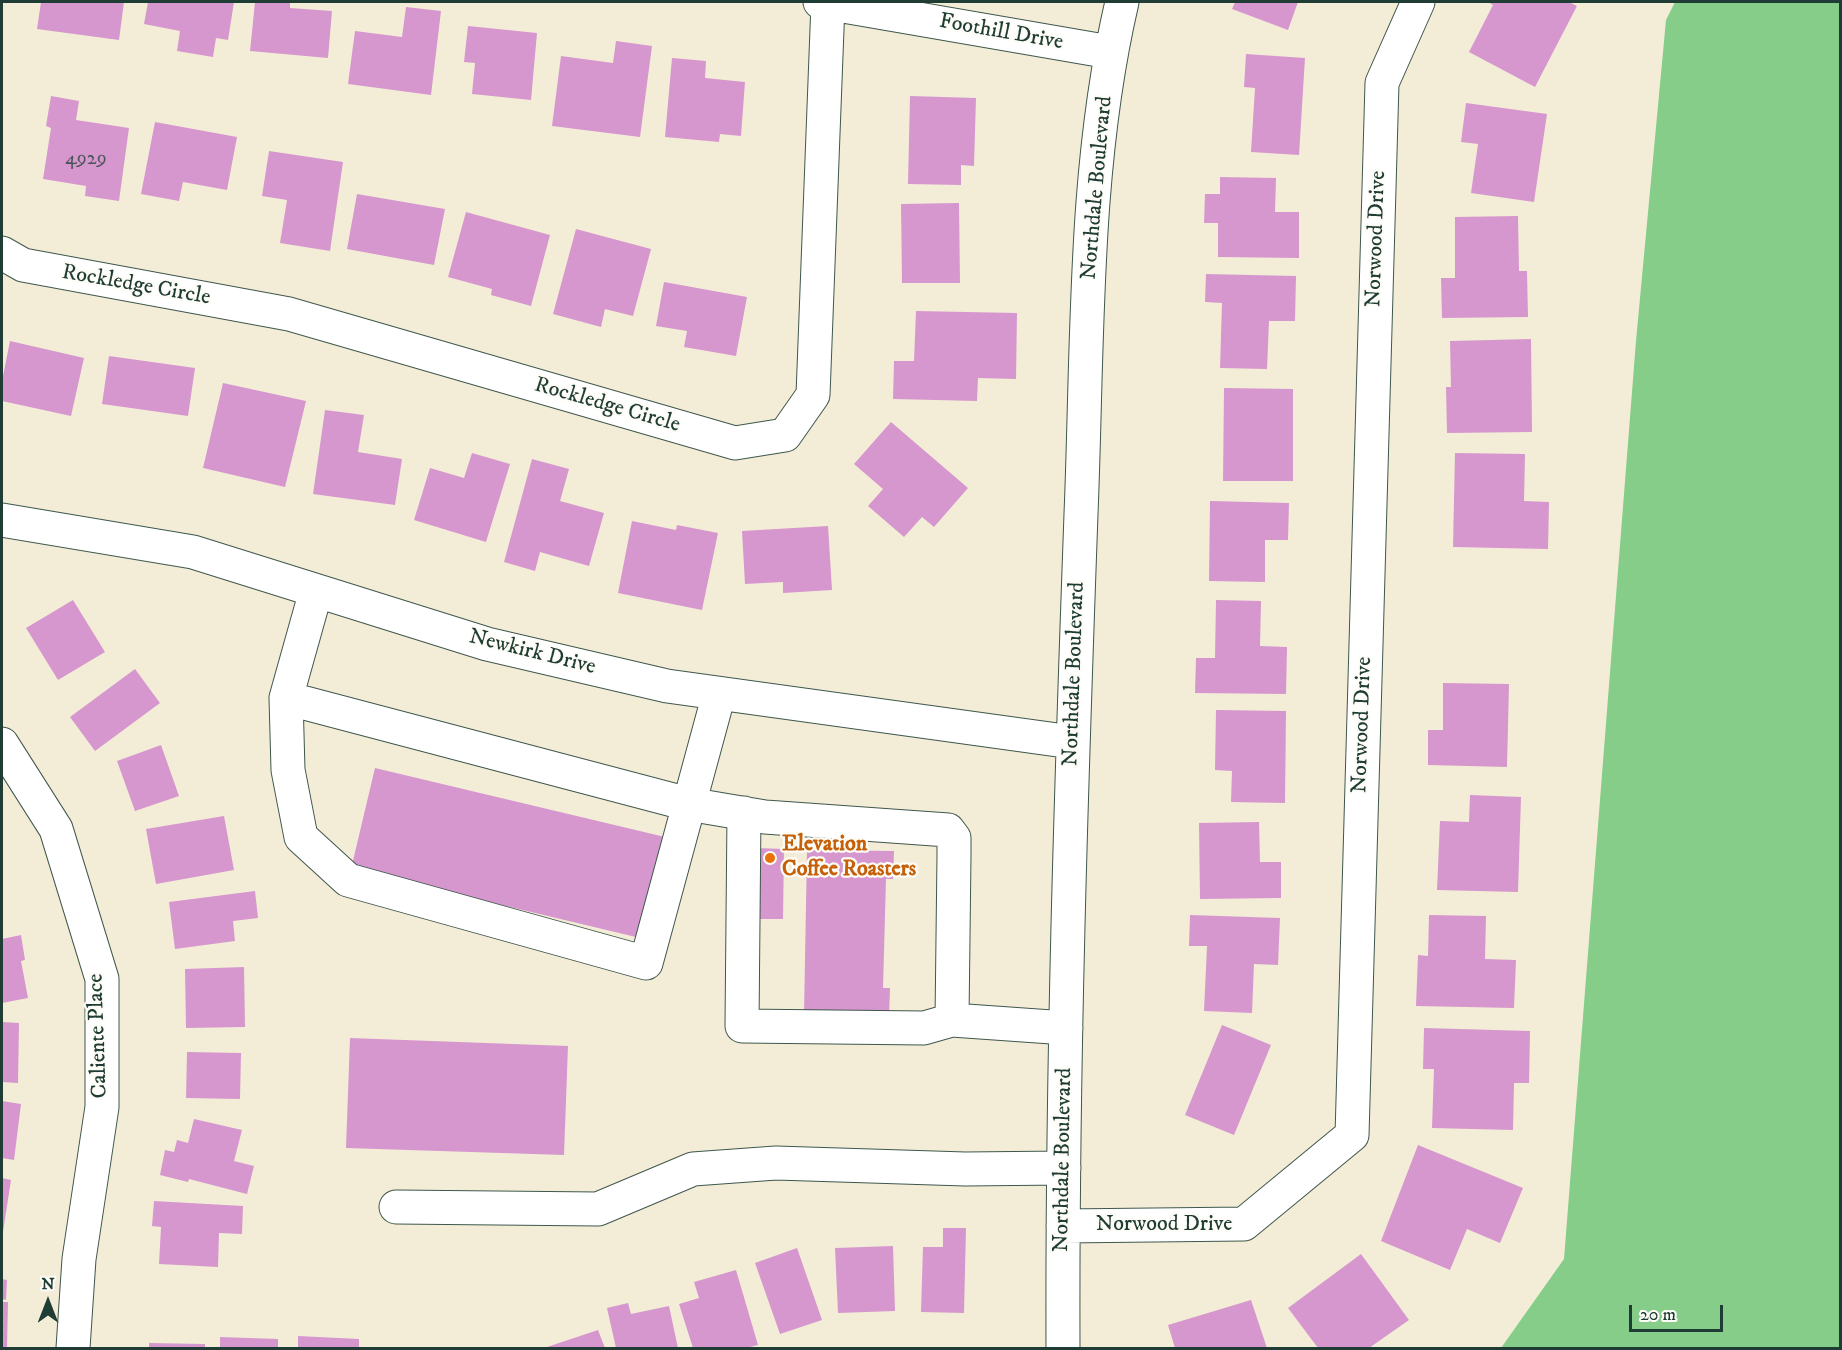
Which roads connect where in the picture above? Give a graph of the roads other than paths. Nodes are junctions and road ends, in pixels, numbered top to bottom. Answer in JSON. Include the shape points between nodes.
{"nodes":[{"id":1,"x":824,"y":2,"type":"edge"},
{"id":2,"x":1122,"y":2,"type":"edge"},
{"id":3,"x":1418,"y":2,"type":"edge"},
{"id":4,"x":1110,"y":52,"type":"junction"},
{"id":5,"x":2,"y":253,"type":"edge"},
{"id":6,"x":2,"y":520,"type":"edge"},
{"id":7,"x":316,"y":591,"type":"junction"},
{"id":8,"x":719,"y":694,"type":"junction"},
{"id":9,"x":286,"y":698,"type":"junction"},
{"id":10,"x":1072,"y":742,"type":"junction"},
{"id":11,"x":2,"y":744,"type":"edge"},
{"id":12,"x":688,"y":804,"type":"junction"},
{"id":13,"x":744,"y":813,"type":"junction"},
{"id":14,"x":952,"y":1020,"type":"junction"},
{"id":15,"x":1066,"y":1028,"type":"junction"},
{"id":16,"x":1064,"y":1168,"type":"junction"},
{"id":17,"x":396,"y":1207,"type":"dead end"},
{"id":18,"x":1063,"y":1226,"type":"junction"},
{"id":19,"x":73,"y":1348,"type":"edge"},
{"id":20,"x":1063,"y":1348,"type":"edge"}],
"edges":[{"from":1,"to":4,"type":"street","name":"Foothill Drive"},
{"from":1,"to":5,"type":"street","name":"Rockledge Circle","via":[[813,394],[785,435],[735,443],[289,314],[23,265]]},
{"from":2,"to":4,"type":"street","name":"Northdale Boulevard"},
{"from":3,"to":18,"type":"street","name":"Norwood Drive","via":[[1382,83],[1352,1135],[1244,1224]]},
{"from":4,"to":10,"type":"street","name":"Northdale Boulevard","via":[[1094,188]]},
{"from":6,"to":7,"type":"street","name":"Newkirk Drive","via":[[193,552]]},
{"from":7,"to":8,"type":"street","name":"Newkirk Drive","via":[[487,644],[667,686]]},
{"from":7,"to":9,"type":"street"},
{"from":8,"to":10,"type":"street","name":"Newkirk Drive"},
{"from":8,"to":12,"type":"street"},
{"from":9,"to":12,"type":"street"},
{"from":9,"to":12,"type":"street","via":[[288,770],[301,837],[348,880],[646,963]]},
{"from":10,"to":15,"type":"street","name":"Northdale Boulevard"},
{"from":11,"to":19,"type":"street","name":"Caliente Place","via":[[56,829],[102,979],[102,1107],[79,1259]]},
{"from":12,"to":13,"type":"street"},
{"from":13,"to":14,"type":"street","via":[[948,830],[954,838]]},
{"from":13,"to":14,"type":"street","via":[[742,1026],[924,1028]]},
{"from":14,"to":15,"type":"street"},
{"from":15,"to":16,"type":"street","name":"Northdale Boulevard"},
{"from":16,"to":17,"type":"street","via":[[776,1163],[693,1169],[598,1209]]},
{"from":16,"to":18,"type":"street","name":"Northdale Boulevard"},
{"from":18,"to":20,"type":"street","name":"Northdale Boulevard"}]}
